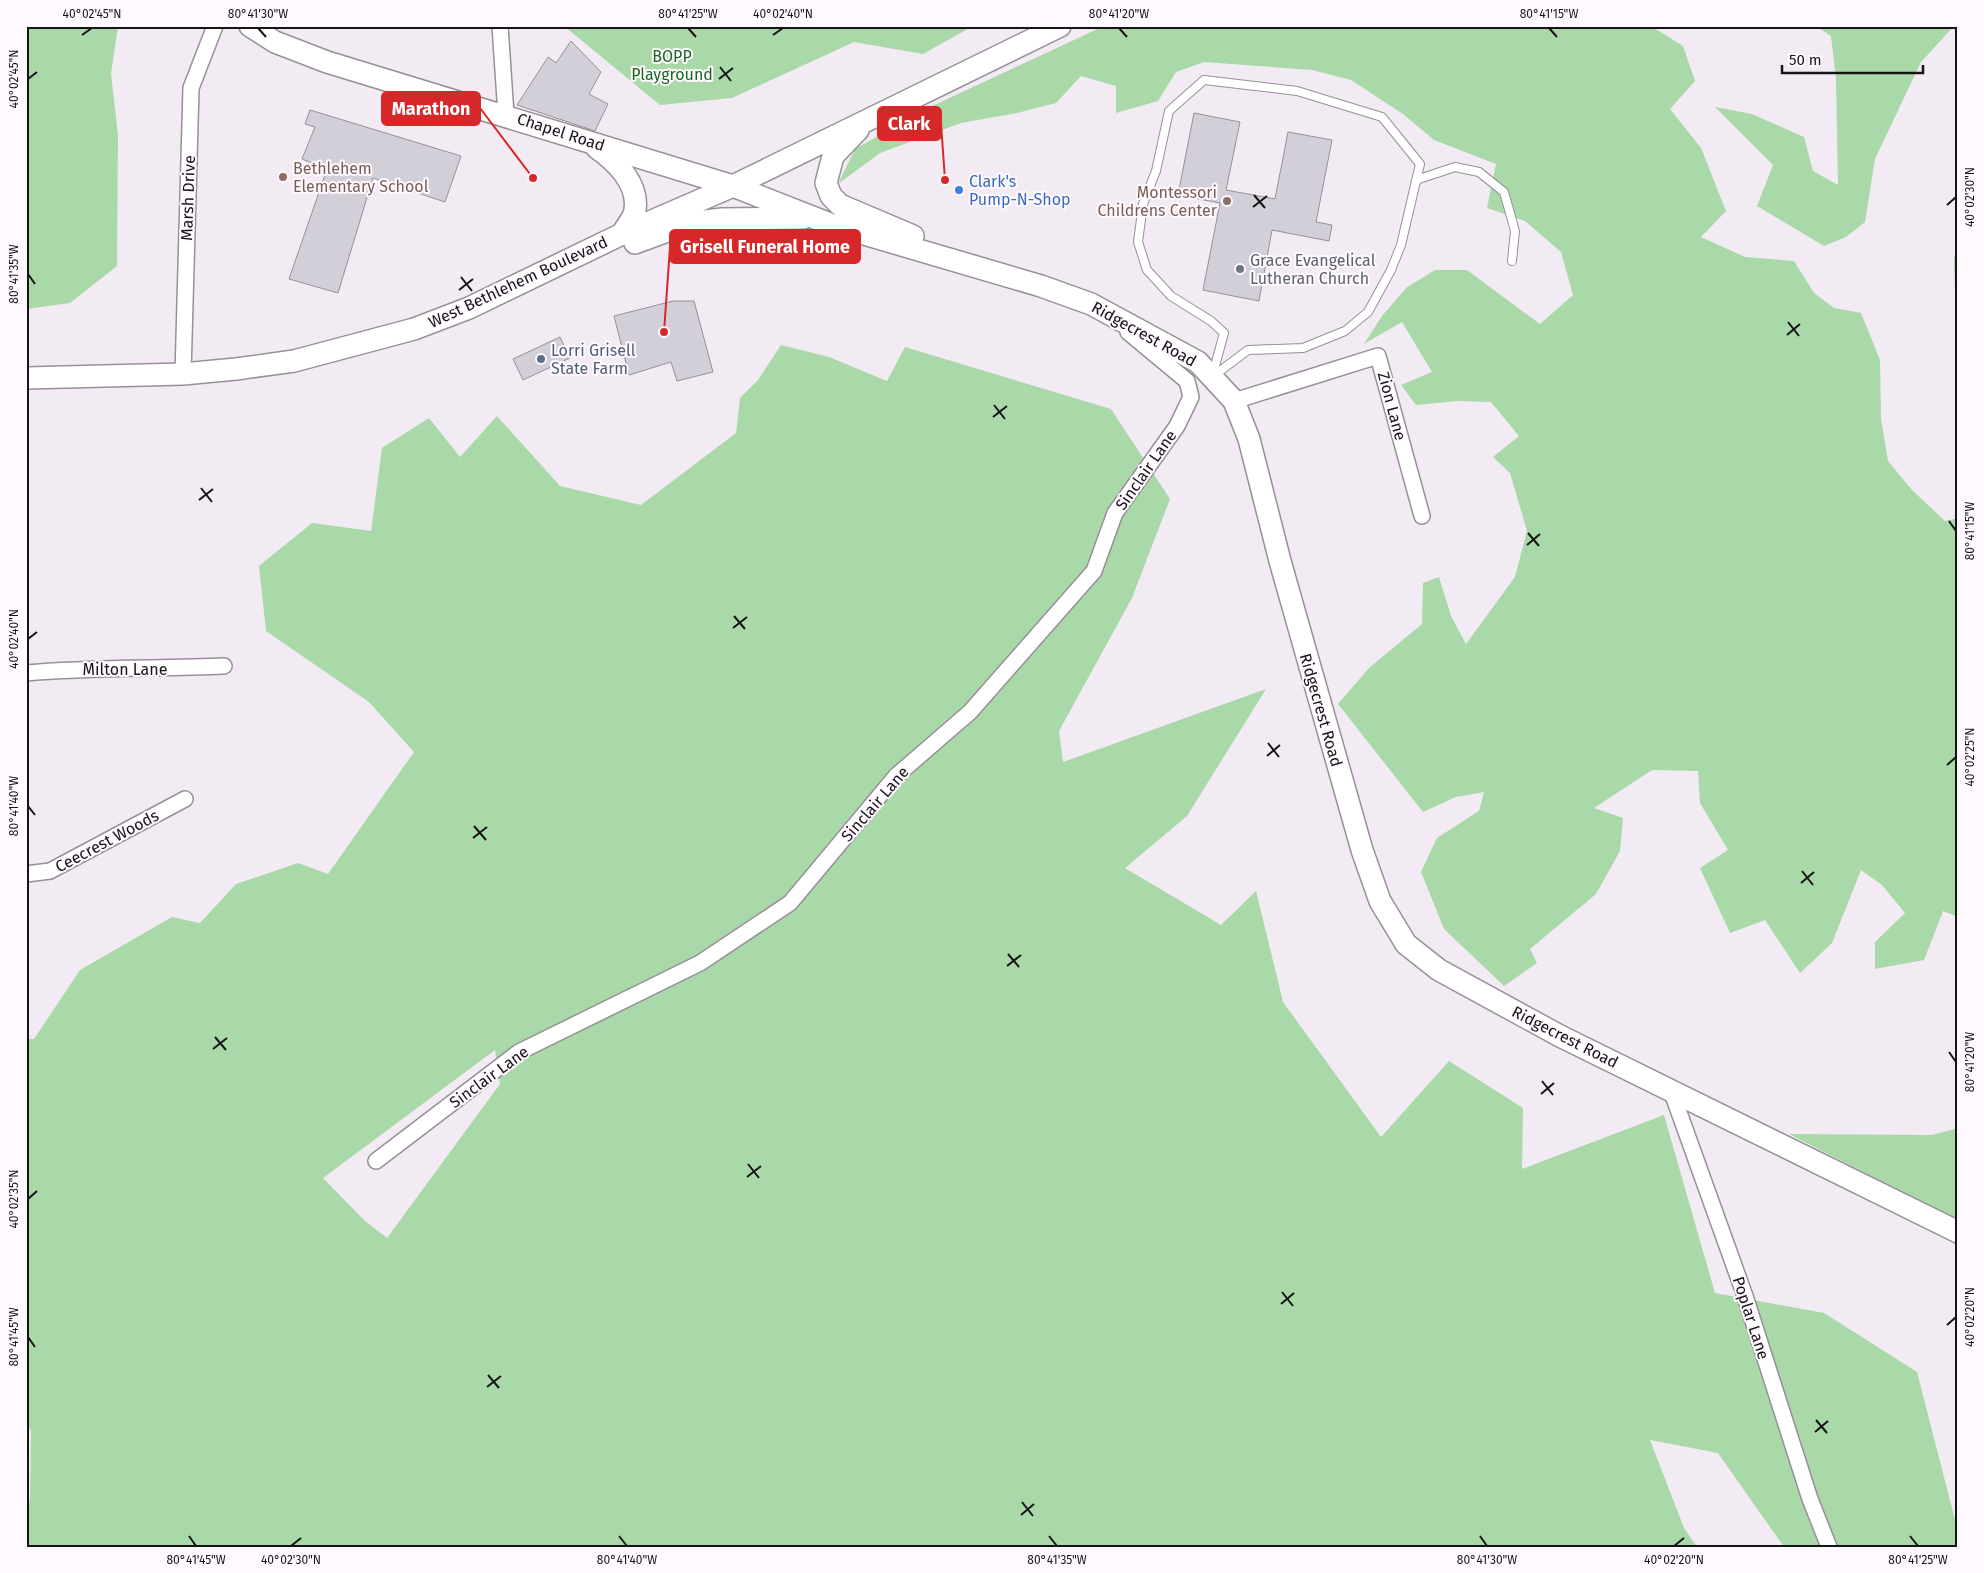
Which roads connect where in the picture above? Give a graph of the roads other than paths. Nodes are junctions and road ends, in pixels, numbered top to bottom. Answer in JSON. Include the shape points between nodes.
{"nodes":[{"id":1,"x":216,"y":26,"type":"edge"},
{"id":2,"x":250,"y":26,"type":"edge"},
{"id":3,"x":500,"y":26,"type":"edge"},
{"id":4,"x":1060,"y":26,"type":"edge"},
{"id":5,"x":506,"y":115,"type":"junction"},
{"id":6,"x":869,"y":119,"type":"junction"},
{"id":7,"x":584,"y":140,"type":"junction"},
{"id":8,"x":1416,"y":180,"type":"junction"},
{"id":9,"x":733,"y":186,"type":"junction"},
{"id":10,"x":814,"y":218,"type":"junction"},
{"id":11,"x":622,"y":234,"type":"junction"},
{"id":12,"x":1512,"y":261,"type":"dead end"},
{"id":13,"x":962,"y":264,"type":"junction"},
{"id":14,"x":522,"y":284,"type":"junction"},
{"id":15,"x":1100,"y":308,"type":"junction"},
{"id":16,"x":183,"y":374,"type":"junction"},
{"id":17,"x":1212,"y":377,"type":"junction"},
{"id":18,"x":26,"y":378,"type":"edge"},
{"id":19,"x":1234,"y":401,"type":"junction"},
{"id":20,"x":1422,"y":516,"type":"dead end"},
{"id":21,"x":224,"y":666,"type":"dead end"},
{"id":22,"x":26,"y":673,"type":"edge"},
{"id":23,"x":185,"y":799,"type":"dead end"},
{"id":24,"x":26,"y":874,"type":"edge"},
{"id":25,"x":1671,"y":1090,"type":"junction"},
{"id":26,"x":376,"y":1161,"type":"dead end"},
{"id":27,"x":1958,"y":1232,"type":"edge"},
{"id":28,"x":1829,"y":1547,"type":"edge"}],
"edges":[{"from":1,"to":16,"type":"street","name":"Marsh Drive","via":[[191,88]]},
{"from":2,"to":5,"type":"main road","name":"Chapel Road","via":[[275,42],[326,62]]},
{"from":3,"to":5,"type":"street"},
{"from":4,"to":6,"type":"main road","name":"West Bethlehem Boulevard"},
{"from":5,"to":7,"type":"main road","name":"Chapel Road"},
{"from":6,"to":9,"type":"main road","name":"West Bethlehem Boulevard"},
{"from":6,"to":13,"type":"main road","via":[[833,156],[826,182],[831,196],[840,205],[943,249]]},
{"from":7,"to":9,"type":"main road","name":"Chapel Road"},
{"from":7,"to":11,"type":"main road","via":[[613,159],[635,197],[635,211]]},
{"from":8,"to":12,"type":"lane","via":[[1455,167],[1479,172],[1504,192],[1515,231]]},
{"from":8,"to":17,"type":"lane","via":[[1401,245],[1368,312],[1345,331],[1303,348],[1248,350]]},
{"from":8,"to":17,"type":"lane","via":[[1420,164],[1382,117],[1296,91],[1204,80],[1169,111],[1156,171],[1143,204],[1138,242],[1147,270],[1170,296],[1212,321],[1224,333]]},
{"from":9,"to":10,"type":"main road","name":"Ridgecrest Road"},
{"from":9,"to":11,"type":"main road","name":"West Bethlehem Boulevard"},
{"from":10,"to":13,"type":"main road","name":"Ridgecrest Road"},
{"from":10,"to":14,"type":"main road","via":[[722,219],[688,223],[587,264]]},
{"from":11,"to":14,"type":"main road","name":"West Bethlehem Boulevard"},
{"from":13,"to":15,"type":"main road","name":"Ridgecrest Road","via":[[1041,286]]},
{"from":14,"to":16,"type":"main road","name":"West Bethlehem Boulevard","via":[[414,329],[294,361]]},
{"from":15,"to":17,"type":"main road","name":"Ridgecrest Road","via":[[1198,362]]},
{"from":15,"to":26,"type":"street","name":"Sinclair Lane","via":[[1187,381],[1191,397],[1177,426],[1115,512],[1094,571],[970,712],[896,776],[790,903],[700,963],[519,1052]]},
{"from":16,"to":18,"type":"main road","name":"West Bethlehem Boulevard"},
{"from":17,"to":19,"type":"main road","name":"Ridgecrest Road"},
{"from":19,"to":20,"type":"street","name":"Zion Lane","via":[[1378,356]]},
{"from":19,"to":25,"type":"main road","name":"Ridgecrest Road","via":[[1249,440],[1362,850],[1380,901],[1406,944],[1439,970],[1469,987]]},
{"from":21,"to":22,"type":"street","name":"Milton Lane"},
{"from":23,"to":24,"type":"street","name":"Ceecrest Woods","via":[[50,871]]},
{"from":25,"to":27,"type":"main road","name":"Ridgecrest Road"},
{"from":25,"to":28,"type":"street","name":"Poplar Lane","via":[[1745,1296],[1810,1499]]}]}
